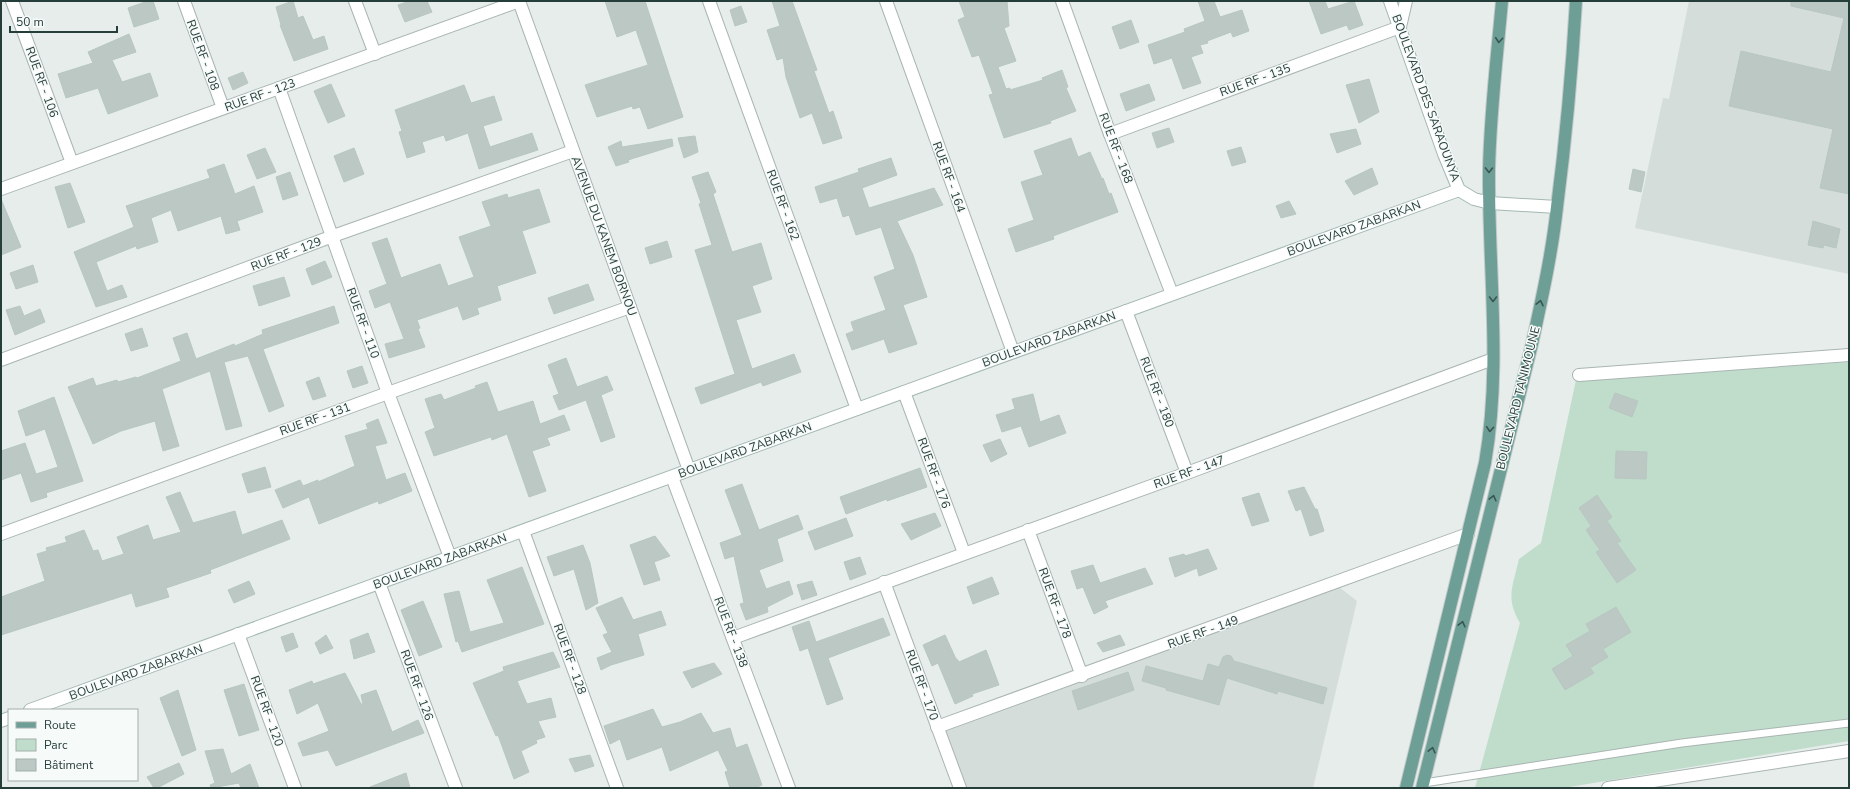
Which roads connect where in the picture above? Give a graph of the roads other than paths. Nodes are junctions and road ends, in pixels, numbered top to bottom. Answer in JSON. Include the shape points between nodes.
{"nodes":[{"id":1,"x":12,"y":1,"type":"edge"},
{"id":2,"x":184,"y":1,"type":"edge"},
{"id":3,"x":356,"y":1,"type":"edge"},
{"id":4,"x":519,"y":1,"type":"edge"},
{"id":5,"x":709,"y":1,"type":"edge"},
{"id":6,"x":886,"y":1,"type":"edge"},
{"id":7,"x":1062,"y":1,"type":"edge"},
{"id":8,"x":1390,"y":1,"type":"edge"},
{"id":9,"x":1406,"y":1,"type":"edge"},
{"id":10,"x":1502,"y":1,"type":"edge"},
{"id":11,"x":1576,"y":1,"type":"edge"},
{"id":12,"x":1400,"y":27,"type":"junction"},
{"id":13,"x":375,"y":54,"type":"junction"},
{"id":14,"x":278,"y":88,"type":"junction"},
{"id":15,"x":223,"y":108,"type":"junction"},
{"id":16,"x":1110,"y":134,"type":"junction"},
{"id":17,"x":573,"y":151,"type":"junction"},
{"id":18,"x":72,"y":163,"type":"junction"},
{"id":19,"x":1,"y":189,"type":"edge"},
{"id":20,"x":1459,"y":190,"type":"junction"},
{"id":21,"x":1490,"y":203,"type":"junction"},
{"id":22,"x":1557,"y":207,"type":"junction"},
{"id":23,"x":333,"y":236,"type":"junction"},
{"id":24,"x":1172,"y":294,"type":"junction"},
{"id":25,"x":630,"y":307,"type":"junction"},
{"id":26,"x":1126,"y":311,"type":"junction"},
{"id":27,"x":1012,"y":352,"type":"junction"},
{"id":28,"x":1849,"y":355,"type":"edge"},
{"id":29,"x":1494,"y":359,"type":"junction"},
{"id":30,"x":1,"y":360,"type":"edge"},
{"id":31,"x":1579,"y":375,"type":"dead end"},
{"id":32,"x":388,"y":392,"type":"junction"},
{"id":33,"x":904,"y":392,"type":"junction"},
{"id":34,"x":857,"y":409,"type":"junction"},
{"id":35,"x":689,"y":470,"type":"junction"},
{"id":36,"x":1187,"y":473,"type":"junction"},
{"id":37,"x":672,"y":477,"type":"junction"},
{"id":38,"x":1028,"y":530,"type":"junction"},
{"id":39,"x":523,"y":531,"type":"junction"},
{"id":40,"x":1,"y":534,"type":"edge"},
{"id":41,"x":1468,"y":534,"type":"junction"},
{"id":42,"x":964,"y":553,"type":"junction"},
{"id":43,"x":450,"y":557,"type":"junction"},
{"id":44,"x":884,"y":582,"type":"junction"},
{"id":45,"x":379,"y":583,"type":"junction"},
{"id":46,"x":238,"y":634,"type":"junction"},
{"id":47,"x":733,"y":638,"type":"junction"},
{"id":48,"x":1082,"y":676,"type":"junction"},
{"id":49,"x":33,"y":709,"type":"edge"},
{"id":50,"x":1849,"y":723,"type":"edge"},
{"id":51,"x":937,"y":727,"type":"junction"},
{"id":52,"x":1849,"y":751,"type":"edge"},
{"id":53,"x":1661,"y":784,"type":"edge"},
{"id":54,"x":1423,"y":785,"type":"edge"},
{"id":55,"x":295,"y":788,"type":"edge"},
{"id":56,"x":456,"y":788,"type":"edge"},
{"id":57,"x":617,"y":788,"type":"edge"},
{"id":58,"x":790,"y":788,"type":"edge"},
{"id":59,"x":960,"y":788,"type":"edge"},
{"id":60,"x":1406,"y":788,"type":"edge"},
{"id":61,"x":1608,"y":788,"type":"edge"}],
"edges":[{"from":1,"to":18,"type":"street","name":"RUE RF - 106"},
{"from":2,"to":15,"type":"street","name":"RUE RF - 108"},
{"from":3,"to":13,"type":"street"},
{"from":4,"to":13,"type":"street","name":"RUE RF - 123"},
{"from":4,"to":17,"type":"street","name":"AVENUE DU KANEM BORNOU"},
{"from":5,"to":34,"type":"street","name":"RUE RF - 162"},
{"from":6,"to":27,"type":"street","name":"RUE RF - 164"},
{"from":7,"to":16,"type":"street","name":"RUE RF - 168"},
{"from":8,"to":12,"type":"street","name":"BOULEVARD DES SARAOUNYA"},
{"from":9,"to":12,"type":"street"},
{"from":10,"to":21,"type":"main road","name":"BOULEVARD TANIMOUNE","one_way":true,"via":[[1491,135]]},
{"from":11,"to":22,"type":"main road","name":"BOULEVARD TANIMOUNE"},
{"from":12,"to":16,"type":"street","name":"RUE RF - 135"},
{"from":12,"to":20,"type":"street","name":"BOULEVARD DES SARAOUNYA"},
{"from":13,"to":14,"type":"street","name":"RUE RF - 123"},
{"from":14,"to":15,"type":"street","name":"RUE RF - 123"},
{"from":14,"to":23,"type":"street","name":"RUE RF - 110"},
{"from":15,"to":18,"type":"street","name":"RUE RF - 123"},
{"from":16,"to":24,"type":"street","name":"RUE RF - 168"},
{"from":17,"to":23,"type":"street","name":"RUE RF - 129"},
{"from":17,"to":25,"type":"street","name":"AVENUE DU KANEM BORNOU"},
{"from":18,"to":19,"type":"street","name":"RUE RF - 123"},
{"from":20,"to":21,"type":"street","name":"BOULEVARD DES SARAOUNYA","via":[[1474,199]]},
{"from":20,"to":24,"type":"street","name":"BOULEVARD ZABARKAN"},
{"from":21,"to":22,"type":"street","name":"BOULEVARD DES SARAOUNYA"},
{"from":21,"to":29,"type":"main road","name":"BOULEVARD TANIMOUNE","one_way":true},
{"from":54,"to":22,"type":"main road","name":"BOULEVARD TANIMOUNE","one_way":true,"via":[[1532,344],[1548,269]]},
{"from":23,"to":30,"type":"street","name":"RUE RF - 129"},
{"from":23,"to":32,"type":"street","name":"RUE RF - 110"},
{"from":24,"to":26,"type":"street","name":"BOULEVARD ZABARKAN"},
{"from":25,"to":32,"type":"street","name":"RUE RF - 131"},
{"from":25,"to":35,"type":"street","name":"AVENUE DU KANEM BORNOU"},
{"from":26,"to":27,"type":"street","name":"BOULEVARD ZABARKAN"},
{"from":26,"to":36,"type":"street","name":"RUE RF - 180"},
{"from":27,"to":33,"type":"street","name":"BOULEVARD ZABARKAN"},
{"from":28,"to":31,"type":"street"},
{"from":29,"to":36,"type":"street","name":"RUE RF - 147"},
{"from":29,"to":41,"type":"main road","name":"BOULEVARD TANIMOUNE","one_way":true,"via":[[1489,439]]},
{"from":32,"to":40,"type":"street","name":"RUE RF - 131"},
{"from":32,"to":43,"type":"street","name":"RUE RF - 110"},
{"from":33,"to":34,"type":"street","name":"BOULEVARD ZABARKAN"},
{"from":33,"to":42,"type":"street","name":"RUE RF - 176"},
{"from":34,"to":35,"type":"street","name":"BOULEVARD ZABARKAN"},
{"from":35,"to":37,"type":"street","name":"BOULEVARD ZABARKAN"},
{"from":36,"to":38,"type":"street","name":"RUE RF - 147"},
{"from":37,"to":39,"type":"street","name":"BOULEVARD ZABARKAN"},
{"from":37,"to":47,"type":"street","name":"RUE RF - 138"},
{"from":38,"to":42,"type":"street","name":"RUE RF - 147"},
{"from":38,"to":48,"type":"street","name":"RUE RF - 178"},
{"from":39,"to":43,"type":"street","name":"BOULEVARD ZABARKAN"},
{"from":39,"to":57,"type":"street","name":"RUE RF - 128"},
{"from":41,"to":48,"type":"street","name":"RUE RF - 149"},
{"from":41,"to":60,"type":"main road","name":"BOULEVARD TANIMOUNE"},
{"from":42,"to":44,"type":"street","name":"RUE RF - 147"},
{"from":43,"to":45,"type":"street","name":"BOULEVARD ZABARKAN"},
{"from":44,"to":47,"type":"street","name":"RUE RF - 147"},
{"from":44,"to":51,"type":"street","name":"RUE RF - 170"},
{"from":45,"to":46,"type":"street","name":"BOULEVARD ZABARKAN"},
{"from":45,"to":56,"type":"street","name":"RUE RF - 126"},
{"from":46,"to":49,"type":"street","name":"BOULEVARD ZABARKAN"},
{"from":46,"to":55,"type":"street","name":"RUE RF - 120"},
{"from":47,"to":58,"type":"street","name":"RUE RF - 138"},
{"from":48,"to":51,"type":"street","name":"RUE RF - 149"},
{"from":50,"to":54,"type":"lane","via":[[1682,743]]},
{"from":51,"to":59,"type":"street","name":"RUE RF - 170"},
{"from":52,"to":53,"type":"street"},
{"from":53,"to":61,"type":"street"}]}
